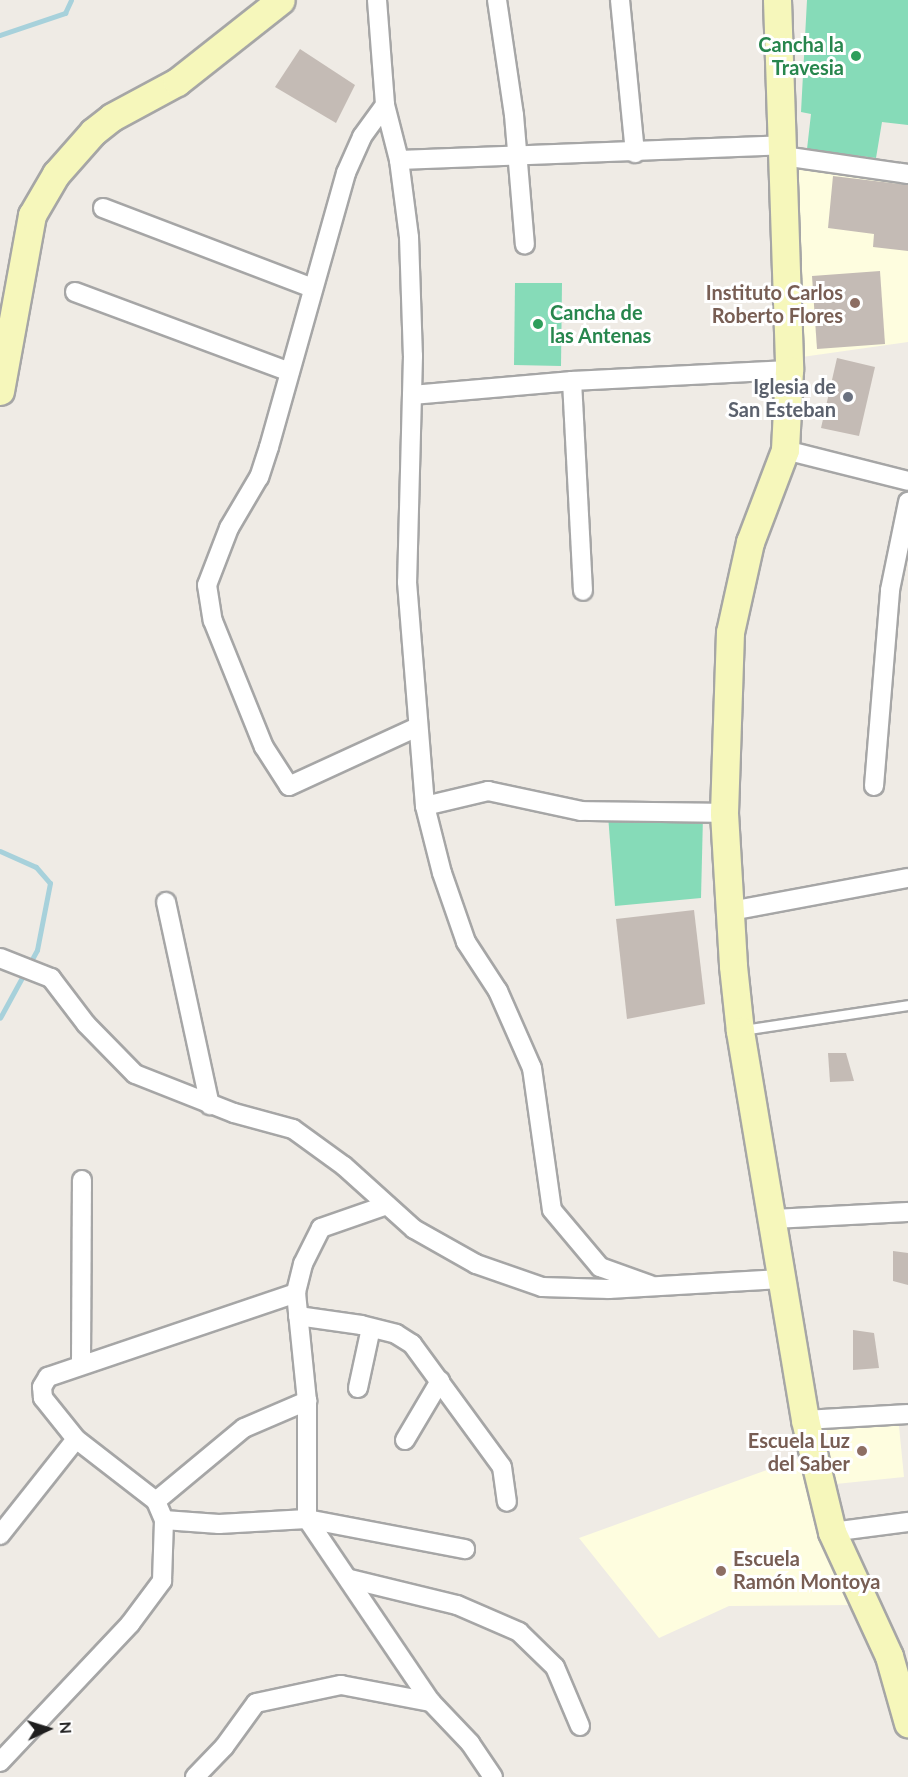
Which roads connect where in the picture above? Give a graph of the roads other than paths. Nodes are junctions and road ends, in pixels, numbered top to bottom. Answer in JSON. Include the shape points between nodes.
{"nodes":[{"id":1,"x":281,"y":0,"type":"edge"},
{"id":2,"x":377,"y":0,"type":"edge"},
{"id":3,"x":497,"y":0,"type":"edge"},
{"id":4,"x":620,"y":0,"type":"edge"},
{"id":5,"x":777,"y":0,"type":"edge"},
{"id":6,"x":386,"y":105,"type":"junction"},
{"id":7,"x":783,"y":151,"type":"junction"},
{"id":8,"x":635,"y":153,"type":"junction"},
{"id":9,"x":518,"y":156,"type":"junction"},
{"id":10,"x":399,"y":160,"type":"junction"},
{"id":11,"x":908,"y":174,"type":"edge"},
{"id":12,"x":103,"y":208,"type":"dead end"},
{"id":13,"x":525,"y":245,"type":"dead end"},
{"id":14,"x":313,"y":288,"type":"junction"},
{"id":15,"x":75,"y":292,"type":"dead end"},
{"id":16,"x":789,"y":370,"type":"junction"},
{"id":17,"x":290,"y":372,"type":"junction"},
{"id":18,"x":572,"y":381,"type":"junction"},
{"id":19,"x":0,"y":391,"type":"edge"},
{"id":20,"x":412,"y":394,"type":"junction"},
{"id":21,"x":785,"y":450,"type":"junction"},
{"id":22,"x":908,"y":482,"type":"edge"},
{"id":23,"x":908,"y":502,"type":"edge"},
{"id":24,"x":583,"y":591,"type":"dead end"},
{"id":25,"x":417,"y":727,"type":"junction"},
{"id":26,"x":874,"y":786,"type":"dead end"},
{"id":27,"x":425,"y":806,"type":"junction"},
{"id":28,"x":724,"y":813,"type":"junction"},
{"id":29,"x":908,"y":878,"type":"edge"},
{"id":30,"x":166,"y":902,"type":"dead end"},
{"id":31,"x":731,"y":911,"type":"junction"},
{"id":32,"x":8,"y":961,"type":"edge"},
{"id":33,"x":908,"y":1005,"type":"edge"},
{"id":34,"x":740,"y":1031,"type":"junction"},
{"id":35,"x":210,"y":1105,"type":"junction"},
{"id":36,"x":82,"y":1180,"type":"dead end"},
{"id":37,"x":387,"y":1205,"type":"junction"},
{"id":38,"x":908,"y":1212,"type":"edge"},
{"id":39,"x":773,"y":1219,"type":"junction"},
{"id":40,"x":781,"y":1278,"type":"junction"},
{"id":41,"x":650,"y":1285,"type":"junction"},
{"id":42,"x":296,"y":1293,"type":"junction"},
{"id":43,"x":298,"y":1316,"type":"junction"},
{"id":44,"x":371,"y":1328,"type":"junction"},
{"id":45,"x":81,"y":1365,"type":"junction"},
{"id":46,"x":441,"y":1381,"type":"junction"},
{"id":47,"x":358,"y":1388,"type":"dead end"},
{"id":48,"x":307,"y":1401,"type":"junction"},
{"id":49,"x":908,"y":1414,"type":"edge"},
{"id":50,"x":805,"y":1420,"type":"junction"},
{"id":51,"x":76,"y":1439,"type":"junction"},
{"id":52,"x":405,"y":1440,"type":"dead end"},
{"id":53,"x":156,"y":1501,"type":"junction"},
{"id":54,"x":507,"y":1502,"type":"dead end"},
{"id":55,"x":306,"y":1519,"type":"junction"},
{"id":56,"x":164,"y":1520,"type":"junction"},
{"id":57,"x":908,"y":1522,"type":"edge"},
{"id":58,"x":832,"y":1532,"type":"junction"},
{"id":59,"x":0,"y":1535,"type":"edge"},
{"id":60,"x":465,"y":1549,"type":"dead end"},
{"id":61,"x":350,"y":1579,"type":"junction"},
{"id":62,"x":431,"y":1702,"type":"junction"},
{"id":63,"x":908,"y":1723,"type":"edge"},
{"id":64,"x":580,"y":1726,"type":"dead end"},
{"id":65,"x":3,"y":1752,"type":"edge"},
{"id":66,"x":195,"y":1777,"type":"edge"},
{"id":67,"x":493,"y":1777,"type":"edge"}],
"edges":[{"from":1,"to":19,"type":"street","via":[[177,82],[112,117],[93,132],[56,174],[32,215]]},
{"from":2,"to":6,"type":"street"},
{"from":3,"to":9,"type":"street"},
{"from":4,"to":8,"type":"street"},
{"from":5,"to":7,"type":"street"},
{"from":6,"to":10,"type":"street"},
{"from":6,"to":14,"type":"street","via":[[362,137],[346,173]]},
{"from":7,"to":8,"type":"street"},
{"from":7,"to":11,"type":"street"},
{"from":7,"to":16,"type":"street"},
{"from":8,"to":9,"type":"street"},
{"from":9,"to":10,"type":"street"},
{"from":9,"to":13,"type":"street"},
{"from":10,"to":20,"type":"street","via":[[409,237]]},
{"from":12,"to":14,"type":"street"},
{"from":14,"to":17,"type":"street"},
{"from":15,"to":17,"type":"street"},
{"from":16,"to":18,"type":"street"},
{"from":16,"to":21,"type":"street"},
{"from":17,"to":25,"type":"street","via":[[259,477],[229,528],[207,585],[213,621],[264,747],[289,786]]},
{"from":18,"to":20,"type":"street"},
{"from":18,"to":24,"type":"street"},
{"from":20,"to":25,"type":"street","via":[[407,582]]},
{"from":21,"to":22,"type":"street"},
{"from":21,"to":28,"type":"street","via":[[750,542],[730,632]]},
{"from":23,"to":26,"type":"street","via":[[890,590]]},
{"from":25,"to":27,"type":"street"},
{"from":27,"to":28,"type":"street","via":[[488,791],[581,811]]},
{"from":27,"to":41,"type":"street","via":[[442,873],[466,942],[498,991],[532,1068],[552,1210],[600,1267]]},
{"from":28,"to":31,"type":"street"},
{"from":29,"to":31,"type":"street"},
{"from":30,"to":35,"type":"street"},
{"from":31,"to":34,"type":"street"},
{"from":32,"to":35,"type":"street","via":[[51,978],[86,1024],[135,1074]]},
{"from":33,"to":34,"type":"lane"},
{"from":34,"to":39,"type":"street"},
{"from":35,"to":37,"type":"street","via":[[293,1129]]},
{"from":36,"to":45,"type":"street"},
{"from":37,"to":41,"type":"street","via":[[414,1229],[476,1264],[542,1287],[609,1289]]},
{"from":37,"to":42,"type":"street","via":[[321,1228],[303,1264]]},
{"from":38,"to":39,"type":"street"},
{"from":39,"to":40,"type":"street"},
{"from":40,"to":41,"type":"street"},
{"from":40,"to":50,"type":"street"},
{"from":42,"to":43,"type":"street"},
{"from":42,"to":45,"type":"street"},
{"from":43,"to":44,"type":"street"},
{"from":43,"to":48,"type":"street"},
{"from":44,"to":46,"type":"street","via":[[396,1334],[412,1344]]},
{"from":44,"to":47,"type":"street"},
{"from":45,"to":51,"type":"street","via":[[48,1377],[42,1387],[43,1398]]},
{"from":46,"to":52,"type":"street"},
{"from":46,"to":54,"type":"street","via":[[502,1467]]},
{"from":48,"to":53,"type":"street","via":[[244,1428]]},
{"from":48,"to":55,"type":"street"},
{"from":49,"to":50,"type":"street"},
{"from":50,"to":58,"type":"street"},
{"from":51,"to":53,"type":"street"},
{"from":51,"to":59,"type":"street"},
{"from":53,"to":56,"type":"street"},
{"from":55,"to":56,"type":"street","via":[[219,1524]]},
{"from":55,"to":60,"type":"street"},
{"from":55,"to":61,"type":"street"},
{"from":56,"to":65,"type":"street","via":[[162,1581],[130,1624]]},
{"from":57,"to":58,"type":"street"},
{"from":58,"to":63,"type":"street","via":[[889,1656]]},
{"from":61,"to":62,"type":"street"},
{"from":61,"to":64,"type":"street","via":[[457,1605],[519,1632],[555,1667]]},
{"from":62,"to":66,"type":"street","via":[[341,1685],[256,1703],[224,1747]]},
{"from":62,"to":67,"type":"street","via":[[470,1743]]}]}
